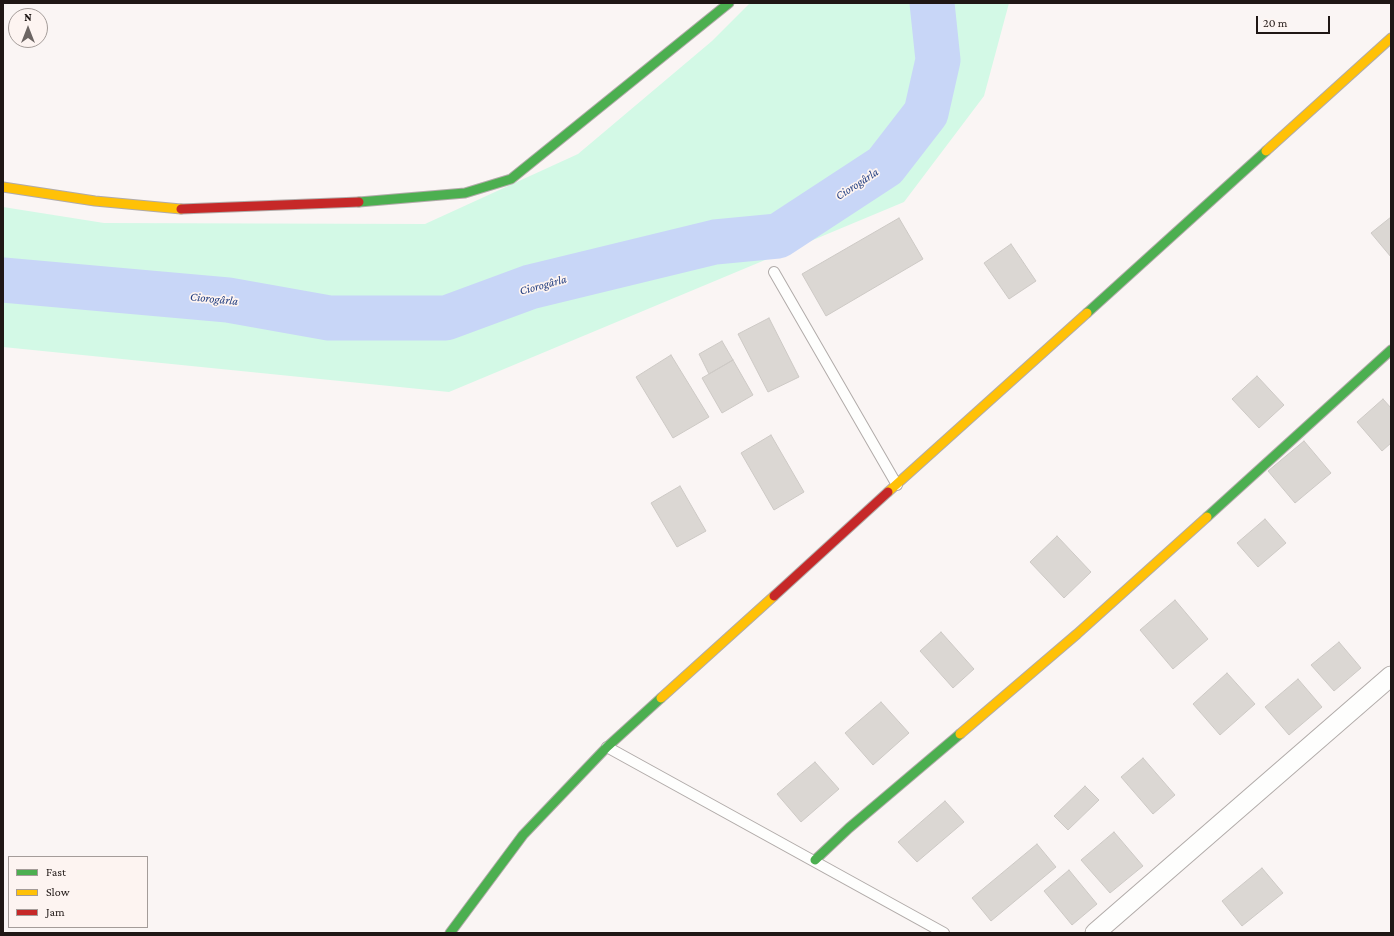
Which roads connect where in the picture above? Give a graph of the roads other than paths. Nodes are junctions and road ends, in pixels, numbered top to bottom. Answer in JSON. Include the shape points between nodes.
{"nodes":[{"id":1,"x":729,"y":3,"type":"edge"},
{"id":2,"x":1391,"y":38,"type":"edge"},
{"id":3,"x":3,"y":187,"type":"edge"},
{"id":4,"x":774,"y":272,"type":"dead end"},
{"id":5,"x":1391,"y":350,"type":"edge"},
{"id":6,"x":897,"y":484,"type":"junction"},
{"id":7,"x":1391,"y":676,"type":"edge"},
{"id":8,"x":607,"y":747,"type":"junction"},
{"id":9,"x":815,"y":860,"type":"junction"},
{"id":10,"x":450,"y":933,"type":"edge"},
{"id":11,"x":944,"y":933,"type":"edge"},
{"id":12,"x":1095,"y":933,"type":"edge"}],
"edges":[{"from":1,"to":3,"type":"street","via":[[511,179],[465,193],[363,202],[184,209],[95,201]]},
{"from":2,"to":6,"type":"street"},
{"from":4,"to":6,"type":"lane"},
{"from":5,"to":9,"type":"street","via":[[1076,634]]},
{"from":6,"to":8,"type":"street"},
{"from":7,"to":12,"type":"street"},
{"from":8,"to":9,"type":"lane"},
{"from":8,"to":10,"type":"street","via":[[523,835]]},
{"from":9,"to":11,"type":"lane"}]}
